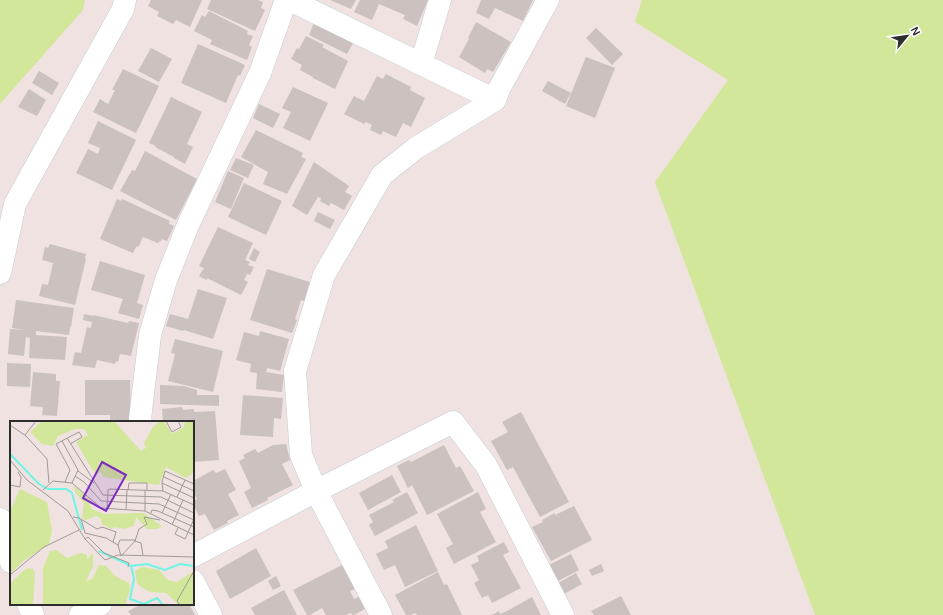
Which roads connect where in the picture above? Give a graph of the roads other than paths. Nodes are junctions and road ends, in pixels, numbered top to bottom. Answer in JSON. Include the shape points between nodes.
{"nodes":[{"id":1,"x":125,"y":0,"type":"edge"},
{"id":2,"x":286,"y":0,"type":"edge"},
{"id":3,"x":290,"y":0,"type":"edge"},
{"id":4,"x":440,"y":0,"type":"edge"},
{"id":5,"x":548,"y":0,"type":"edge"},
{"id":6,"x":421,"y":64,"type":"junction"},
{"id":7,"x":495,"y":100,"type":"junction"},
{"id":8,"x":0,"y":273,"type":"edge"},
{"id":9,"x":141,"y":421,"type":"edge"},
{"id":10,"x":316,"y":491,"type":"junction"},
{"id":11,"x":0,"y":519,"type":"edge"},
{"id":12,"x":194,"y":555,"type":"edge"},
{"id":13,"x":10,"y":558,"type":"edge"},
{"id":14,"x":194,"y":583,"type":"edge"},
{"id":15,"x":28,"y":605,"type":"edge"},
{"id":16,"x":99,"y":605,"type":"edge"},
{"id":17,"x":33,"y":615,"type":"edge"},
{"id":18,"x":80,"y":615,"type":"edge"},
{"id":19,"x":211,"y":615,"type":"edge"},
{"id":20,"x":381,"y":615,"type":"edge"},
{"id":21,"x":564,"y":615,"type":"edge"}],
"edges":[{"from":1,"to":8,"type":"street","via":[[123,9],[15,204]]},
{"from":2,"to":9,"type":"street","via":[[260,73],[188,225],[166,280],[150,335]]},
{"from":3,"to":6,"type":"street"},
{"from":4,"to":6,"type":"street"},
{"from":5,"to":7,"type":"street"},
{"from":6,"to":7,"type":"street"},
{"from":7,"to":10,"type":"street","via":[[416,148],[382,175],[324,275],[295,371],[301,455]]},
{"from":10,"to":12,"type":"street"},
{"from":10,"to":20,"type":"street"},
{"from":10,"to":21,"type":"street","via":[[453,422],[486,465]]},
{"from":11,"to":13,"type":"street"},
{"from":14,"to":19,"type":"street"},
{"from":15,"to":17,"type":"street"},
{"from":16,"to":18,"type":"street"}]}
